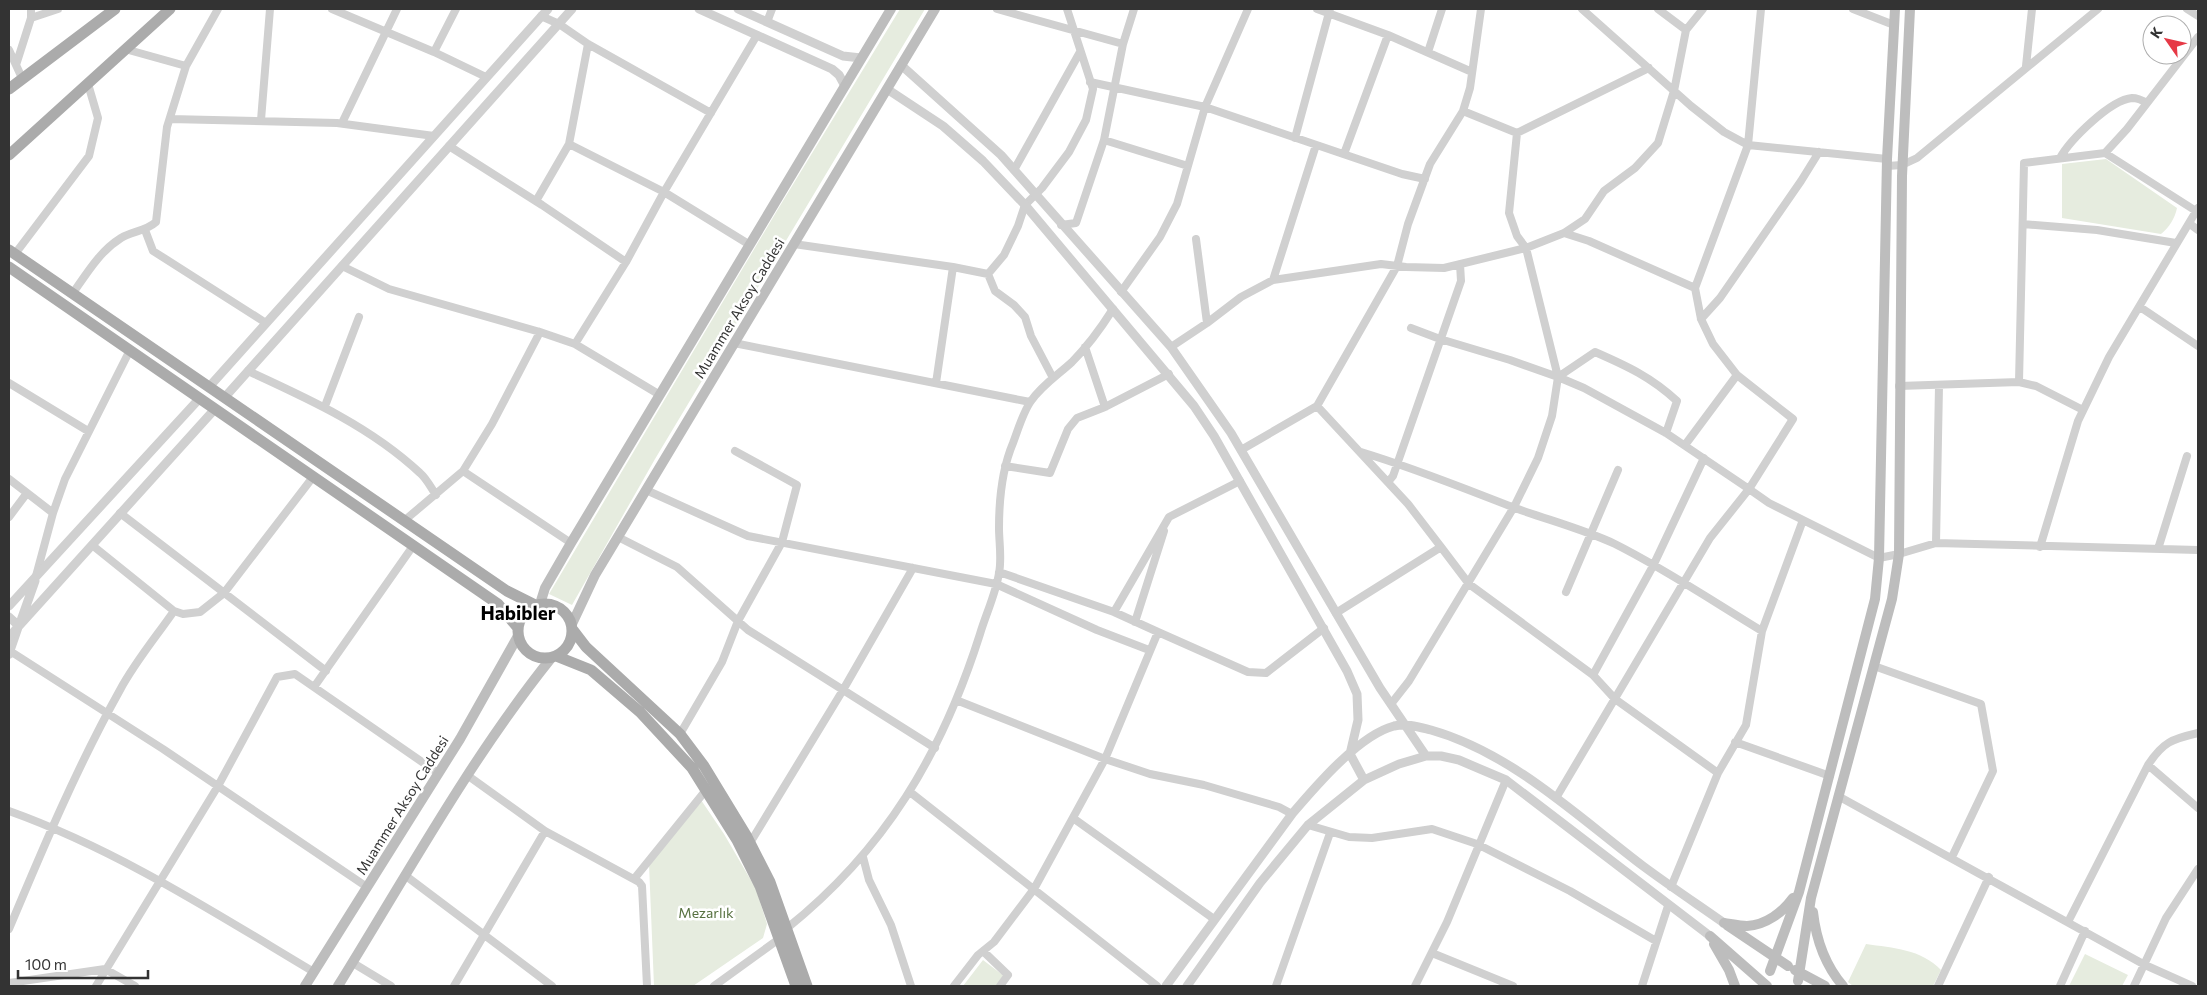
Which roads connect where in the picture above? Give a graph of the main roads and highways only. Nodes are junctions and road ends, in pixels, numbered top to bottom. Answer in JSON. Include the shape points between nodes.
{"nodes":[{"id":1,"x":115,"y":9,"type":"edge"},
{"id":2,"x":170,"y":9,"type":"edge"},
{"id":3,"x":891,"y":9,"type":"edge"},
{"id":4,"x":935,"y":9,"type":"edge"},
{"id":5,"x":1895,"y":9,"type":"edge"},
{"id":6,"x":1910,"y":9,"type":"edge"},
{"id":7,"x":9,"y":89,"type":"edge"},
{"id":8,"x":9,"y":155,"type":"edge"},
{"id":9,"x":12,"y":252,"type":"edge"},
{"id":10,"x":9,"y":267,"type":"edge"},
{"id":11,"x":537,"y":604,"type":"junction"},
{"id":12,"x":572,"y":627,"type":"junction"},
{"id":13,"x":518,"y":632,"type":"junction"},
{"id":14,"x":554,"y":656,"type":"junction"},
{"id":15,"x":1799,"y":892,"type":"junction"},
{"id":16,"x":1811,"y":898,"type":"junction"},
{"id":17,"x":1775,"y":957,"type":"junction"},
{"id":18,"x":1795,"y":975,"type":"edge"},
{"id":19,"x":1768,"y":983,"type":"edge"},
{"id":20,"x":305,"y":986,"type":"edge"},
{"id":21,"x":338,"y":986,"type":"edge"},
{"id":22,"x":796,"y":986,"type":"edge"},
{"id":23,"x":807,"y":986,"type":"edge"},
{"id":24,"x":1735,"y":986,"type":"edge"},
{"id":25,"x":1825,"y":986,"type":"edge"},
{"id":26,"x":1843,"y":986,"type":"edge"}],
"edges":[{"from":1,"to":7,"type":"main road"},
{"from":2,"to":8,"type":"main road"},
{"from":3,"to":11,"type":"main road","name":"Muammer Aksoy Caddesi"},
{"from":4,"to":12,"type":"main road","name":"Muammer Aksoy Caddesi","via":[[594,575]]},
{"from":5,"to":15,"type":"main road","via":[[1887,162],[1879,558],[1875,599]]},
{"from":6,"to":16,"type":"main road","via":[[1902,165],[1899,554],[1892,599]]},
{"from":9,"to":11,"type":"main road","via":[[507,591]]},
{"from":10,"to":13,"type":"main road","via":[[498,604]]},
{"from":11,"to":12,"type":"main road","via":[[548,603],[560,608],[566,612]]},
{"from":11,"to":13,"type":"main road","via":[[523,614]]},
{"from":12,"to":14,"type":"main road","via":[[568,645]]},
{"from":12,"to":23,"type":"main road","via":[[586,647],[680,734],[704,766],[770,882]]},
{"from":13,"to":14,"type":"main road","via":[[521,644],[533,655],[540,658]]},
{"from":13,"to":20,"type":"main road","name":"Muammer Aksoy Caddesi","via":[[438,773]]},
{"from":14,"to":21,"type":"main road","via":[[468,775]]},
{"from":14,"to":22,"type":"main road","via":[[591,670],[640,712],[692,768],[737,840],[760,886]]},
{"from":15,"to":17,"type":"main road"},
{"from":15,"to":17,"type":"main road","via":[[1783,911],[1764,921],[1748,926],[1724,923]]},
{"from":16,"to":18,"type":"main road"},
{"from":16,"to":26,"type":"main road","via":[[1820,946]]},
{"from":17,"to":18,"type":"main road"},
{"from":17,"to":19,"type":"main road"},
{"from":18,"to":19,"type":"main road","via":[[1778,965]]},
{"from":18,"to":25,"type":"main road"},
{"from":19,"to":24,"type":"main road","via":[[1710,936]]}]}
